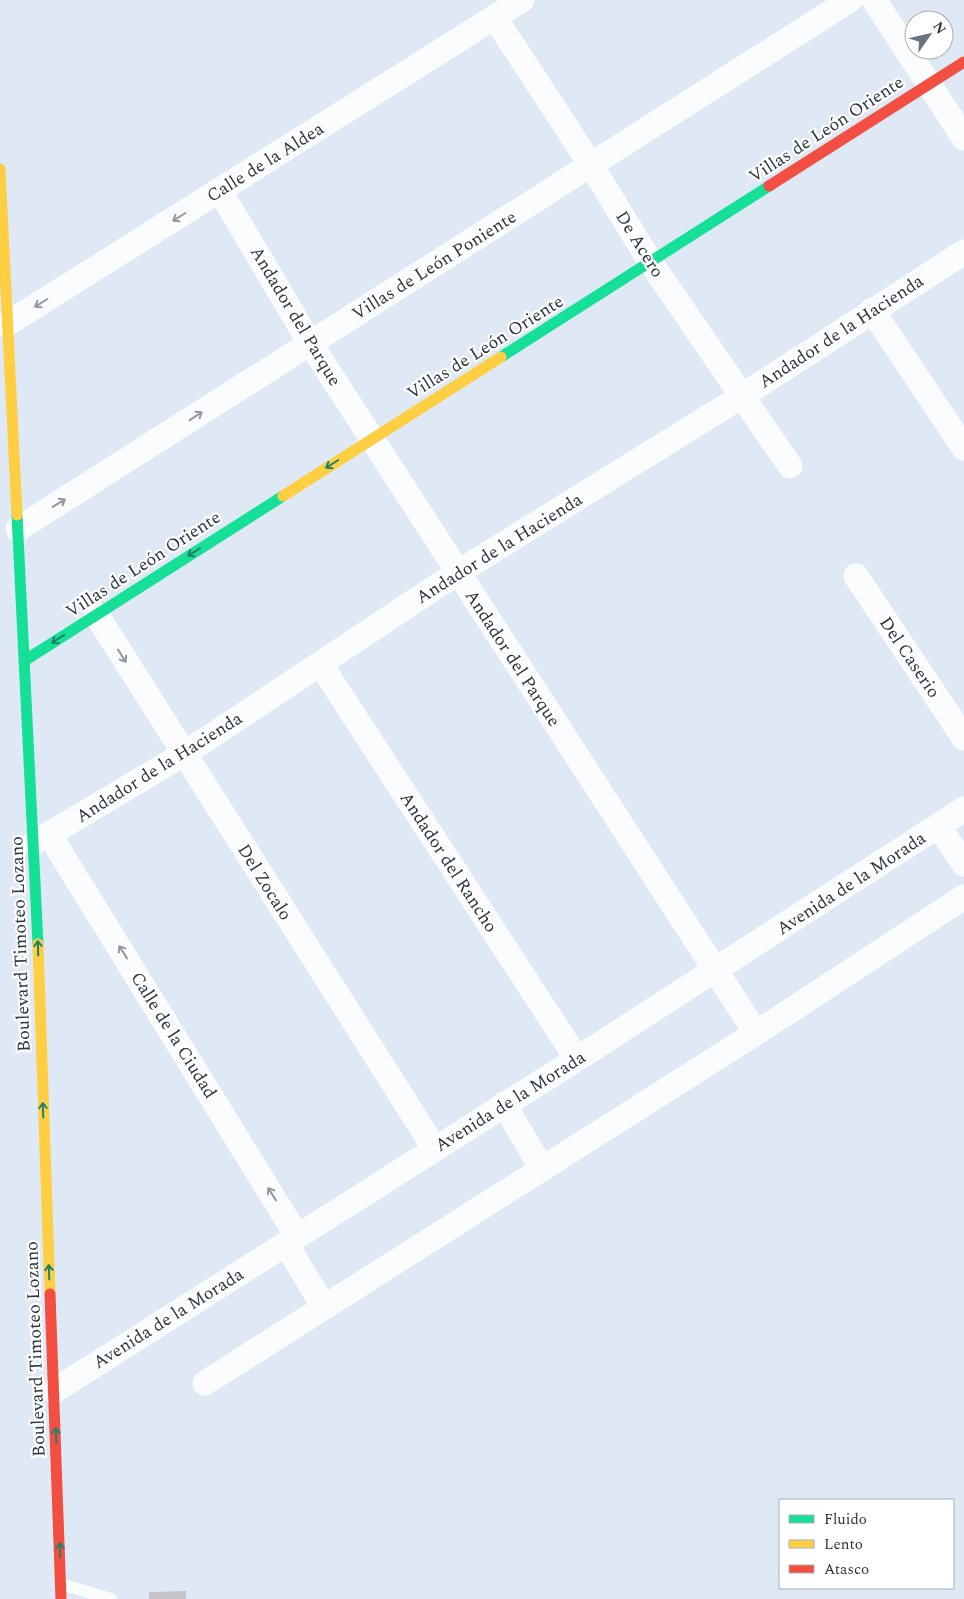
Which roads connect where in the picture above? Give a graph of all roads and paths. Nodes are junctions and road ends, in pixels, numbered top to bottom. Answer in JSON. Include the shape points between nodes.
{"nodes":[{"id":1,"x":522,"y":0,"type":"edge"},
{"id":2,"x":850,"y":0,"type":"edge"},
{"id":3,"x":874,"y":0,"type":"edge"},
{"id":4,"x":495,"y":18,"type":"junction"},
{"id":5,"x":964,"y":62,"type":"edge"},
{"id":6,"x":929,"y":84,"type":"junction"},
{"id":7,"x":964,"y":138,"type":"edge"},
{"id":8,"x":591,"y":165,"type":"junction"},
{"id":9,"x":0,"y":169,"type":"edge"},
{"id":10,"x":220,"y":191,"type":"junction"},
{"id":11,"x":964,"y":252,"type":"edge"},
{"id":12,"x":651,"y":263,"type":"junction"},
{"id":13,"x":872,"y":310,"type":"junction"},
{"id":14,"x":7,"y":324,"type":"junction"},
{"id":15,"x":310,"y":344,"type":"junction"},
{"id":16,"x":742,"y":396,"type":"junction"},
{"id":17,"x":373,"y":438,"type":"junction"},
{"id":18,"x":964,"y":448,"type":"edge"},
{"id":19,"x":790,"y":466,"type":"dead end"},
{"id":20,"x":18,"y":528,"type":"junction"},
{"id":21,"x":457,"y":573,"type":"junction"},
{"id":22,"x":856,"y":576,"type":"dead end"},
{"id":23,"x":96,"y":614,"type":"junction"},
{"id":24,"x":24,"y":661,"type":"junction"},
{"id":25,"x":321,"y":664,"type":"junction"},
{"id":26,"x":964,"y":738,"type":"edge"},
{"id":27,"x":184,"y":754,"type":"junction"},
{"id":28,"x":964,"y":809,"type":"edge"},
{"id":29,"x":938,"y":826,"type":"junction"},
{"id":30,"x":41,"y":839,"type":"junction"},
{"id":31,"x":964,"y":864,"type":"edge"},
{"id":32,"x":964,"y":897,"type":"edge"},
{"id":33,"x":714,"y":971,"type":"junction"},
{"id":34,"x":756,"y":1033,"type":"junction"},
{"id":35,"x":577,"y":1059,"type":"junction"},
{"id":36,"x":504,"y":1104,"type":"junction"},
{"id":37,"x":435,"y":1148,"type":"junction"},
{"id":38,"x":542,"y":1169,"type":"junction"},
{"id":39,"x":292,"y":1240,"type":"junction"},
{"id":40,"x":324,"y":1307,"type":"junction"},
{"id":41,"x":204,"y":1383,"type":"dead end"},
{"id":42,"x":54,"y":1391,"type":"junction"},
{"id":43,"x":61,"y":1584,"type":"junction"},
{"id":44,"x":61,"y":1599,"type":"edge"},
{"id":45,"x":111,"y":1599,"type":"edge"}],
"edges":[{"from":1,"to":4,"type":"street","name":"Calle de la Aldea"},
{"from":2,"to":8,"type":"street","name":"Villas de León Poniente"},
{"from":3,"to":6,"type":"street"},
{"from":4,"to":8,"type":"street","name":"De Acero"},
{"from":4,"to":10,"type":"street","name":"Calle de la Aldea"},
{"from":5,"to":6,"type":"main road","name":"Villas de León Oriente"},
{"from":6,"to":7,"type":"street"},
{"from":6,"to":12,"type":"main road","name":"Villas de León Oriente"},
{"from":8,"to":12,"type":"street","name":"De Acero"},
{"from":8,"to":15,"type":"street","name":"Villas de León Poniente"},
{"from":9,"to":14,"type":"main road","name":"Boulevard Timoteo Lozano"},
{"from":10,"to":14,"type":"street","name":"Calle de la Aldea","one_way":true},
{"from":10,"to":15,"type":"street","name":"Andador del Parque"},
{"from":11,"to":13,"type":"street","name":"Andador de la Hacienda"},
{"from":12,"to":16,"type":"street","name":"De Acero"},
{"from":12,"to":17,"type":"main road","name":"Villas de León Oriente"},
{"from":13,"to":16,"type":"street","name":"Andador de la Hacienda"},
{"from":13,"to":18,"type":"street"},
{"from":14,"to":20,"type":"main road","name":"Boulevard Timoteo Lozano"},
{"from":15,"to":17,"type":"street","name":"Andador del Parque"},
{"from":20,"to":15,"type":"street","name":"Villas de León Poniente","one_way":true},
{"from":16,"to":19,"type":"street","name":"De Acero"},
{"from":16,"to":21,"type":"street","name":"Andador de la Hacienda"},
{"from":17,"to":21,"type":"street","name":"Andador del Parque"},
{"from":17,"to":23,"type":"main road","name":"Villas de León Oriente","one_way":true},
{"from":20,"to":24,"type":"main road","name":"Boulevard Timoteo Lozano"},
{"from":21,"to":25,"type":"street","name":"Andador de la Hacienda"},
{"from":21,"to":33,"type":"street","name":"Andador del Parque"},
{"from":22,"to":26,"type":"street","name":"Del Caserio"},
{"from":23,"to":24,"type":"main road","name":"Villas de León Oriente","one_way":true},
{"from":23,"to":27,"type":"street","name":"Del Zocalo","one_way":true},
{"from":24,"to":30,"type":"main road","name":"Boulevard Timoteo Lozano"},
{"from":25,"to":27,"type":"street","name":"Andador de la Hacienda"},
{"from":25,"to":35,"type":"street","name":"Andador del Rancho"},
{"from":27,"to":30,"type":"street","name":"Andador de la Hacienda"},
{"from":27,"to":37,"type":"street","name":"Del Zocalo"},
{"from":28,"to":29,"type":"street","name":"Avenida de la Morada"},
{"from":29,"to":31,"type":"street"},
{"from":29,"to":33,"type":"street","name":"Avenida de la Morada"},
{"from":39,"to":30,"type":"street","name":"Calle de la Ciudad","one_way":true},
{"from":42,"to":30,"type":"main road","name":"Boulevard Timoteo Lozano","one_way":true},
{"from":32,"to":34,"type":"street"},
{"from":33,"to":34,"type":"street","name":"Andador del Parque"},
{"from":33,"to":35,"type":"street","name":"Avenida de la Morada"},
{"from":34,"to":38,"type":"street"},
{"from":35,"to":36,"type":"street","name":"Avenida de la Morada"},
{"from":36,"to":37,"type":"street","name":"Avenida de la Morada"},
{"from":36,"to":38,"type":"street"},
{"from":37,"to":39,"type":"street","name":"Avenida de la Morada"},
{"from":38,"to":40,"type":"street"},
{"from":39,"to":40,"type":"street","name":"Calle de la Ciudad"},
{"from":39,"to":42,"type":"street","name":"Avenida de la Morada"},
{"from":40,"to":41,"type":"street"},
{"from":43,"to":42,"type":"main road","name":"Boulevard Timoteo Lozano","one_way":true},
{"from":43,"to":44,"type":"main road","name":"Boulevard Timoteo Lozano"},
{"from":43,"to":45,"type":"lane"}]}
